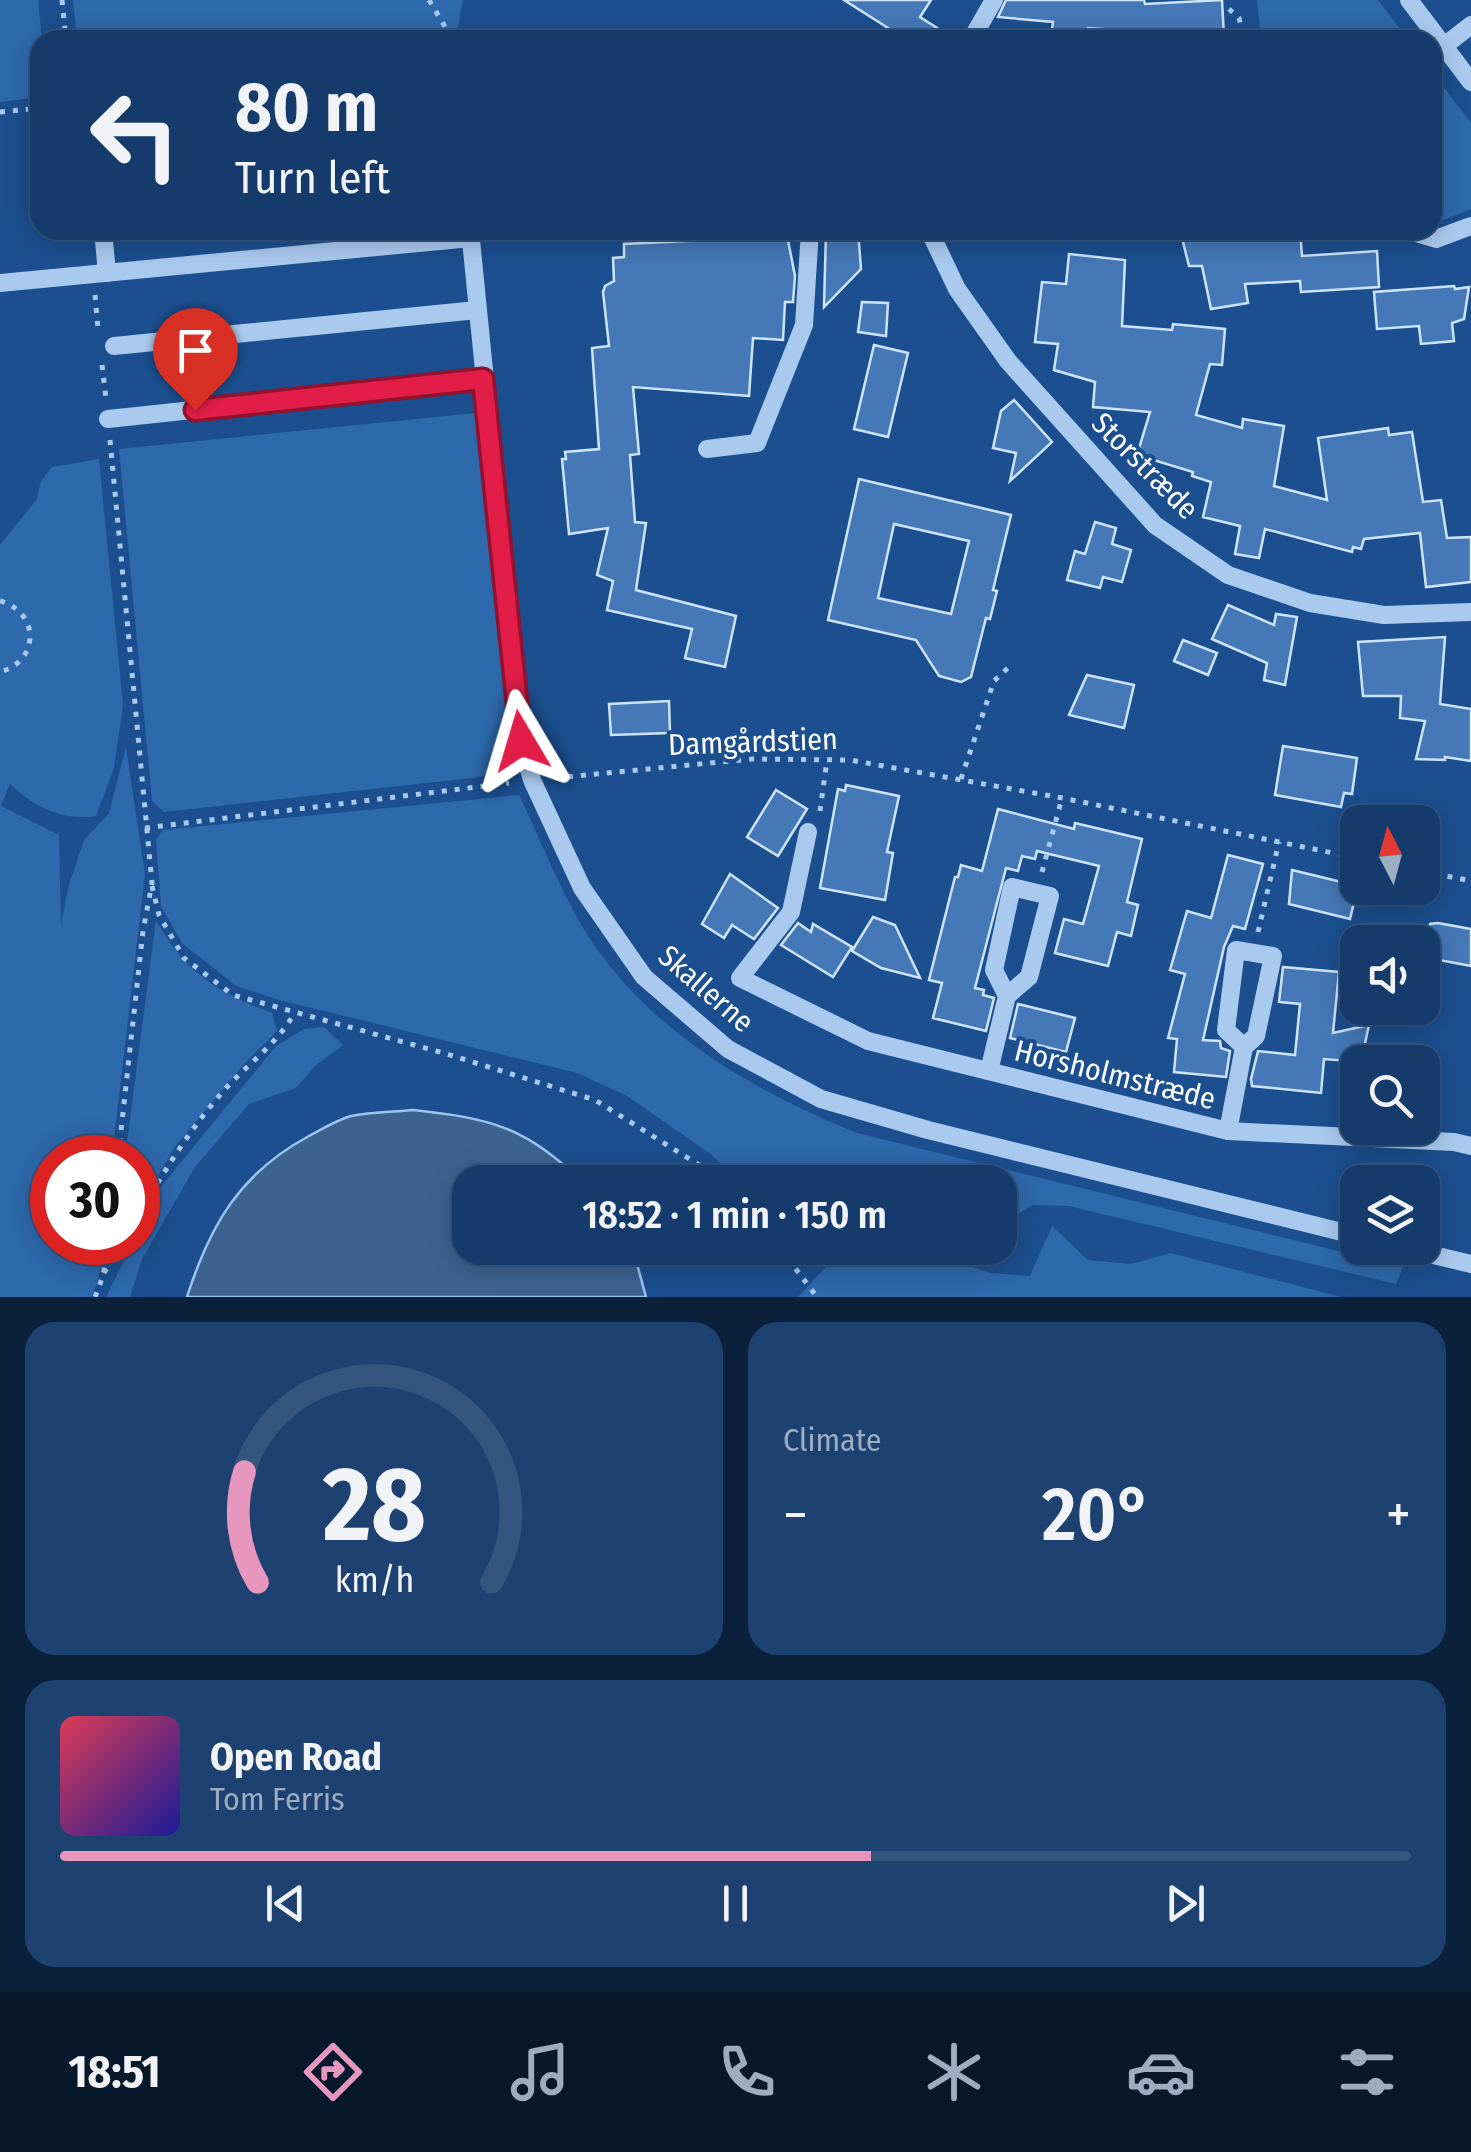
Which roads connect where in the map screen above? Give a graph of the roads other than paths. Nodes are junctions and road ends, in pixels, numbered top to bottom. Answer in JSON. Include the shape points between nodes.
{"nodes":[{"id":1,"x":994,"y":0,"type":"edge"},
{"id":2,"x":1408,"y":0,"type":"edge"},
{"id":3,"x":1471,"y":25,"type":"edge"},
{"id":4,"x":977,"y":30,"type":"edge"},
{"id":5,"x":1431,"y":30,"type":"edge"},
{"id":6,"x":1442,"y":43,"type":"edge"},
{"id":7,"x":1444,"y":46,"type":"junction"},
{"id":8,"x":1471,"y":82,"type":"edge"},
{"id":9,"x":1471,"y":226,"type":"edge"},
{"id":10,"x":1442,"y":237,"type":"edge"},
{"id":11,"x":102,"y":240,"type":"edge"},
{"id":12,"x":413,"y":240,"type":"edge"},
{"id":13,"x":471,"y":240,"type":"edge"},
{"id":14,"x":809,"y":240,"type":"edge"},
{"id":15,"x":932,"y":240,"type":"edge"},
{"id":16,"x":100,"y":273,"type":"junction"},
{"id":17,"x":0,"y":284,"type":"edge"},
{"id":18,"x":477,"y":310,"type":"junction"},
{"id":19,"x":107,"y":346,"type":"road end"},
{"id":20,"x":483,"y":379,"type":"junction"},
{"id":21,"x":108,"y":419,"type":"road end"},
{"id":22,"x":708,"y":449,"type":"dead end"},
{"id":23,"x":1471,"y":612,"type":"edge"},
{"id":24,"x":808,"y":832,"type":"road end"},
{"id":25,"x":1006,"y":996,"type":"junction"},
{"id":26,"x":1244,"y":1046,"type":"junction"},
{"id":27,"x":989,"y":1072,"type":"junction"},
{"id":28,"x":1228,"y":1132,"type":"junction"},
{"id":29,"x":1471,"y":1146,"type":"edge"},
{"id":30,"x":1340,"y":1232,"type":"edge"},
{"id":31,"x":1440,"y":1257,"type":"edge"},
{"id":32,"x":1471,"y":1264,"type":"edge"}],
"edges":[{"from":1,"to":4,"type":"street"},
{"from":2,"to":5,"type":"street"},
{"from":3,"to":7,"type":"street"},
{"from":6,"to":7,"type":"street"},
{"from":7,"to":8,"type":"street"},
{"from":9,"to":10,"type":"street"},
{"from":11,"to":16,"type":"street"},
{"from":12,"to":16,"type":"street"},
{"from":13,"to":18,"type":"street","name":"Skallerne"},
{"from":14,"to":22,"type":"street","via":[[804,325],[758,443]]},
{"from":15,"to":23,"type":"street","name":"Storstræde","via":[[1008,361],[1155,525],[1228,576],[1310,603],[1384,615]]},
{"from":16,"to":17,"type":"street"},
{"from":18,"to":19,"type":"street"},
{"from":18,"to":20,"type":"street","name":"Skallerne"},
{"from":20,"to":21,"type":"street"},
{"from":20,"to":30,"type":"street","name":"Skallerne","via":[[521,741],[582,888],[644,977],[728,1049],[821,1100]]},
{"from":24,"to":27,"type":"street","name":"Horsholmstræde","via":[[790,912],[740,978],[868,1041]]},
{"from":25,"to":25,"type":"street","name":"Horsholmstræde","via":[[1029,977],[1050,896],[1012,886],[994,970]]},
{"from":25,"to":27,"type":"street","name":"Horsholmstræde"},
{"from":26,"to":26,"type":"street","name":"Horsholmstræde","via":[[1256,1036],[1273,956],[1236,950],[1226,1030]]},
{"from":26,"to":28,"type":"street","name":"Horsholmstræde"},
{"from":27,"to":28,"type":"street","name":"Horsholmstræde"},
{"from":28,"to":29,"type":"street","name":"Horsholmstræde"},
{"from":31,"to":32,"type":"street"}]}
